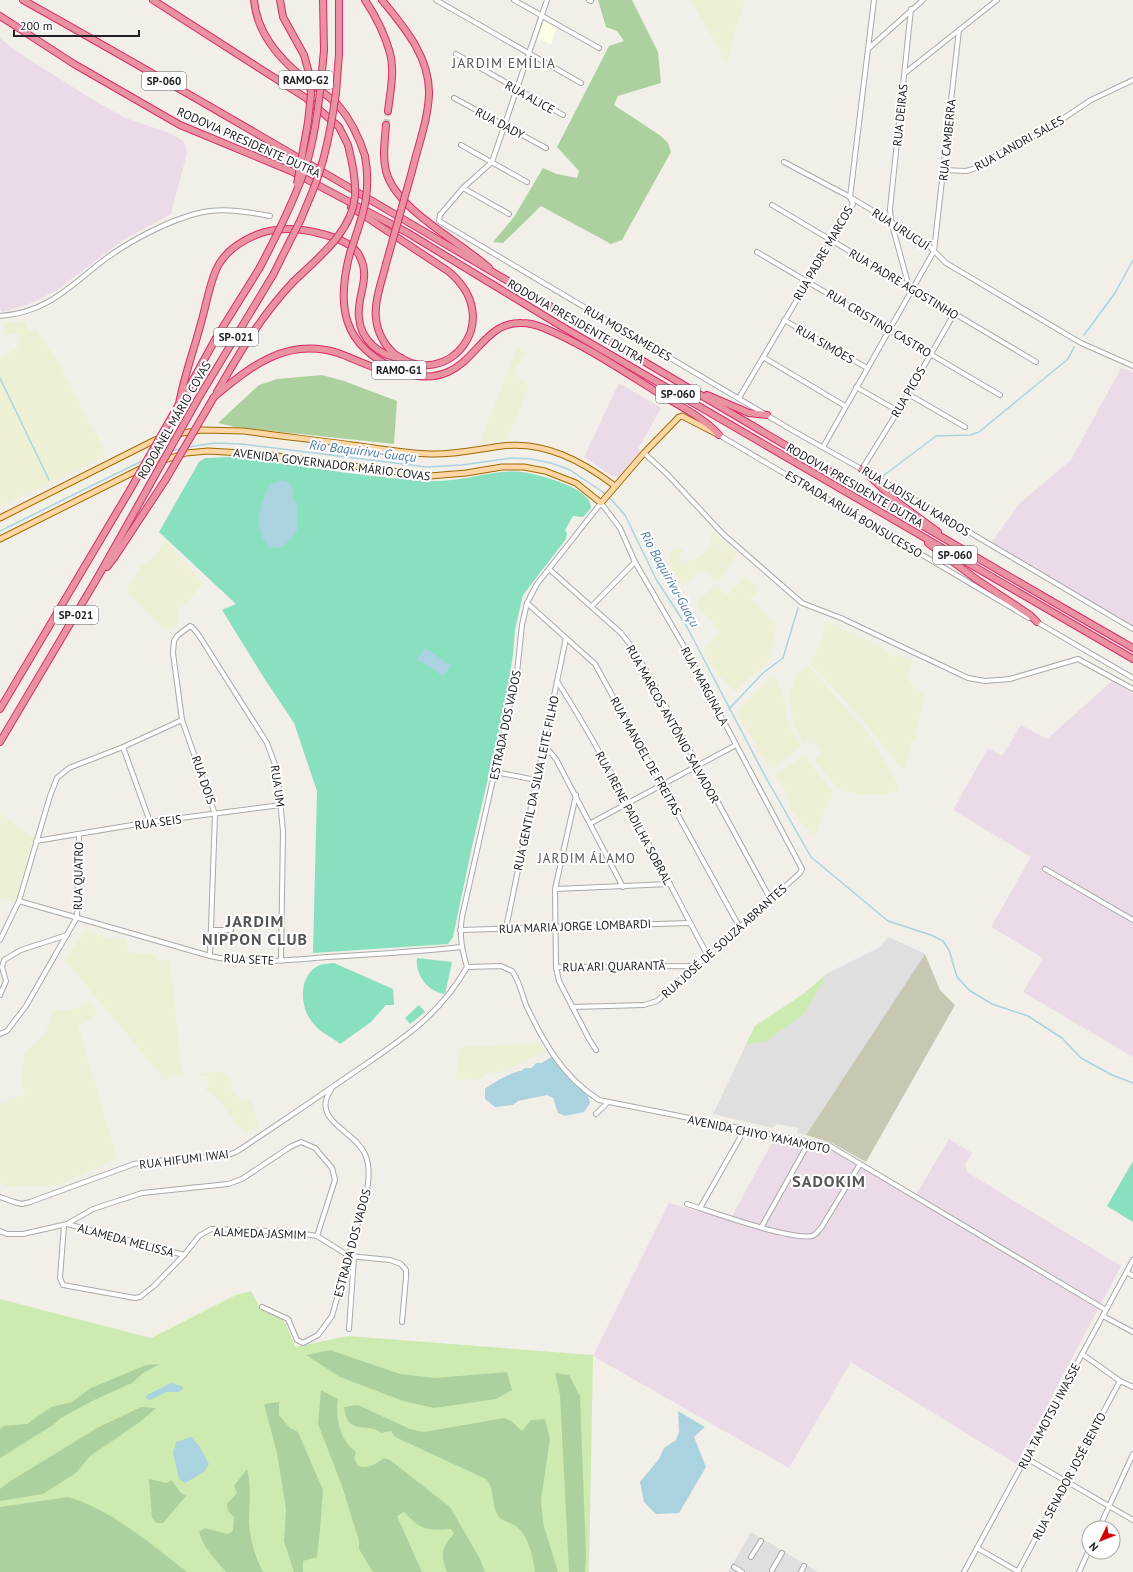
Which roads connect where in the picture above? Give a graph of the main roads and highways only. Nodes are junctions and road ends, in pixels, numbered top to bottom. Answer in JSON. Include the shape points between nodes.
{"nodes":[{"id":1,"x":23,"y":0,"type":"edge"},
{"id":2,"x":153,"y":0,"type":"edge"},
{"id":3,"x":254,"y":0,"type":"edge"},
{"id":4,"x":280,"y":0,"type":"edge"},
{"id":5,"x":323,"y":0,"type":"edge"},
{"id":6,"x":339,"y":0,"type":"edge"},
{"id":7,"x":366,"y":0,"type":"edge"},
{"id":8,"x":382,"y":0,"type":"edge"},
{"id":9,"x":0,"y":16,"type":"edge"},
{"id":10,"x":388,"y":111,"type":"tunnel mouth"},
{"id":11,"x":386,"y":125,"type":"tunnel mouth"},
{"id":12,"x":365,"y":156,"type":"joint"},
{"id":13,"x":322,"y":188,"type":"junction"},
{"id":14,"x":297,"y":190,"type":"junction"},
{"id":15,"x":500,"y":277,"type":"junction"},
{"id":16,"x":401,"y":358,"type":"junction"},
{"id":17,"x":400,"y":371,"type":"junction"},
{"id":18,"x":680,"y":383,"type":"junction"},
{"id":19,"x":214,"y":397,"type":"junction"},
{"id":20,"x":179,"y":404,"type":"junction"},
{"id":21,"x":767,"y":415,"type":"road end"},
{"id":22,"x":720,"y":436,"type":"joint"},
{"id":23,"x":862,"y":469,"type":"road end"},
{"id":24,"x":613,"y":488,"type":"junction"},
{"id":25,"x":0,"y":518,"type":"edge"},
{"id":26,"x":918,"y":534,"type":"junction"},
{"id":27,"x":0,"y":539,"type":"edge"},
{"id":28,"x":951,"y":543,"type":"junction"},
{"id":29,"x":99,"y":575,"type":"junction"},
{"id":30,"x":1037,"y":622,"type":"road end"},
{"id":31,"x":1133,"y":648,"type":"edge"},
{"id":32,"x":1133,"y":660,"type":"edge"},
{"id":33,"x":0,"y":709,"type":"edge"},
{"id":34,"x":0,"y":742,"type":"edge"}],
"edges":[{"from":1,"to":15,"type":"highway","name":"RODOVIA PRESIDENTE DUTRA","number":"SP-060"},
{"from":2,"to":19,"type":"highway","bridge":true,"via":[[306,98],[339,127],[348,145],[355,185],[354,201],[337,237],[265,313]]},
{"from":3,"to":12,"type":"highway","number":"RAMO-G2","via":[[259,23],[267,40],[288,64],[342,110],[353,125]]},
{"from":4,"to":14,"type":"highway","bridge":true,"via":[[283,17],[304,54],[311,94]]},
{"from":5,"to":14,"type":"highway","name":"RODOANEL MÁRIO COVAS","number":"SP-021","bridge":true,"via":[[324,50],[315,131]]},
{"from":6,"to":29,"type":"highway","name":"RODOANEL MÁRIO COVAS","number":"SP-021","bridge":true,"via":[[336,93],[332,123],[318,181],[273,275],[198,399]]},
{"from":7,"to":10,"type":"highway","via":[[390,53]]},
{"from":8,"to":16,"type":"highway","bridge":true,"via":[[418,50],[429,85],[426,115],[377,301],[376,320],[386,344]]},
{"from":9,"to":13,"type":"highway","name":"RODOVIA PRESIDENTE DUTRA","number":"SP-060","via":[[74,64],[180,125],[273,163]]},
{"from":11,"to":15,"type":"highway","via":[[384,162],[395,189],[425,219]]},
{"from":12,"to":17,"type":"highway","number":"RAMO-G1","bridge":true,"via":[[368,196],[344,277],[344,308],[349,326],[370,354]]},
{"from":13,"to":16,"type":"highway","via":[[448,271],[469,294],[474,318],[469,336],[458,351],[443,362],[432,365]]},
{"from":13,"to":26,"type":"highway","name":"RODOVIA PRESIDENTE DUTRA","number":"SP-060","via":[[408,233],[561,326]]},
{"from":14,"to":20,"type":"highway","name":"RODOANEL MÁRIO COVAS","number":"SP-021","bridge":true,"via":[[259,269]]},
{"from":15,"to":18,"type":"highway","name":"RODOVIA PRESIDENTE DUTRA","number":"SP-060"},
{"from":16,"to":20,"type":"highway","via":[[392,358],[376,350],[363,332],[359,317],[364,287],[363,266],[355,249],[341,241],[314,232],[288,229],[264,232],[236,245],[216,270],[183,381]]},
{"from":17,"to":19,"type":"highway","via":[[384,371],[328,351],[289,351],[260,361]]},
{"from":17,"to":22,"type":"highway","number":"RAMO-G1","via":[[429,377],[449,372],[466,360],[498,328],[518,322],[528,323],[543,327],[620,369],[682,407]]},
{"from":18,"to":21,"type":"highway","via":[[692,385],[731,406]]},
{"from":18,"to":28,"type":"highway","name":"RODOVIA PRESIDENTE DUTRA","number":"SP-060"},
{"from":19,"to":29,"type":"highway","bridge":true,"via":[[166,479],[114,558]]},
{"from":20,"to":33,"type":"highway","name":"RODOANEL MÁRIO COVAS","number":"SP-021","bridge":true},
{"from":22,"to":24,"type":"main road","via":[[682,416],[679,417]]},
{"from":23,"to":28,"type":"highway","via":[[896,501]]},
{"from":24,"to":25,"type":"main road","name":"AVENIDA GOVERNADOR MÁRIO COVAS","via":[[572,457],[538,447],[519,445],[430,454],[213,429],[182,433],[146,444]]},
{"from":24,"to":27,"type":"main road","name":"AVENIDA GOVERNADOR MÁRIO COVAS","via":[[601,502],[570,481],[524,467],[502,467],[466,474],[430,476],[262,454],[208,451],[186,453],[146,466]]},
{"from":26,"to":30,"type":"highway","via":[[948,559]]},
{"from":26,"to":32,"type":"highway","name":"RODOVIA PRESIDENTE DUTRA","number":"SP-060"},
{"from":28,"to":31,"type":"highway","name":"RODOVIA PRESIDENTE DUTRA","number":"SP-060"},
{"from":29,"to":34,"type":"highway","name":"RODOANEL MÁRIO COVAS","number":"SP-021"}]}
